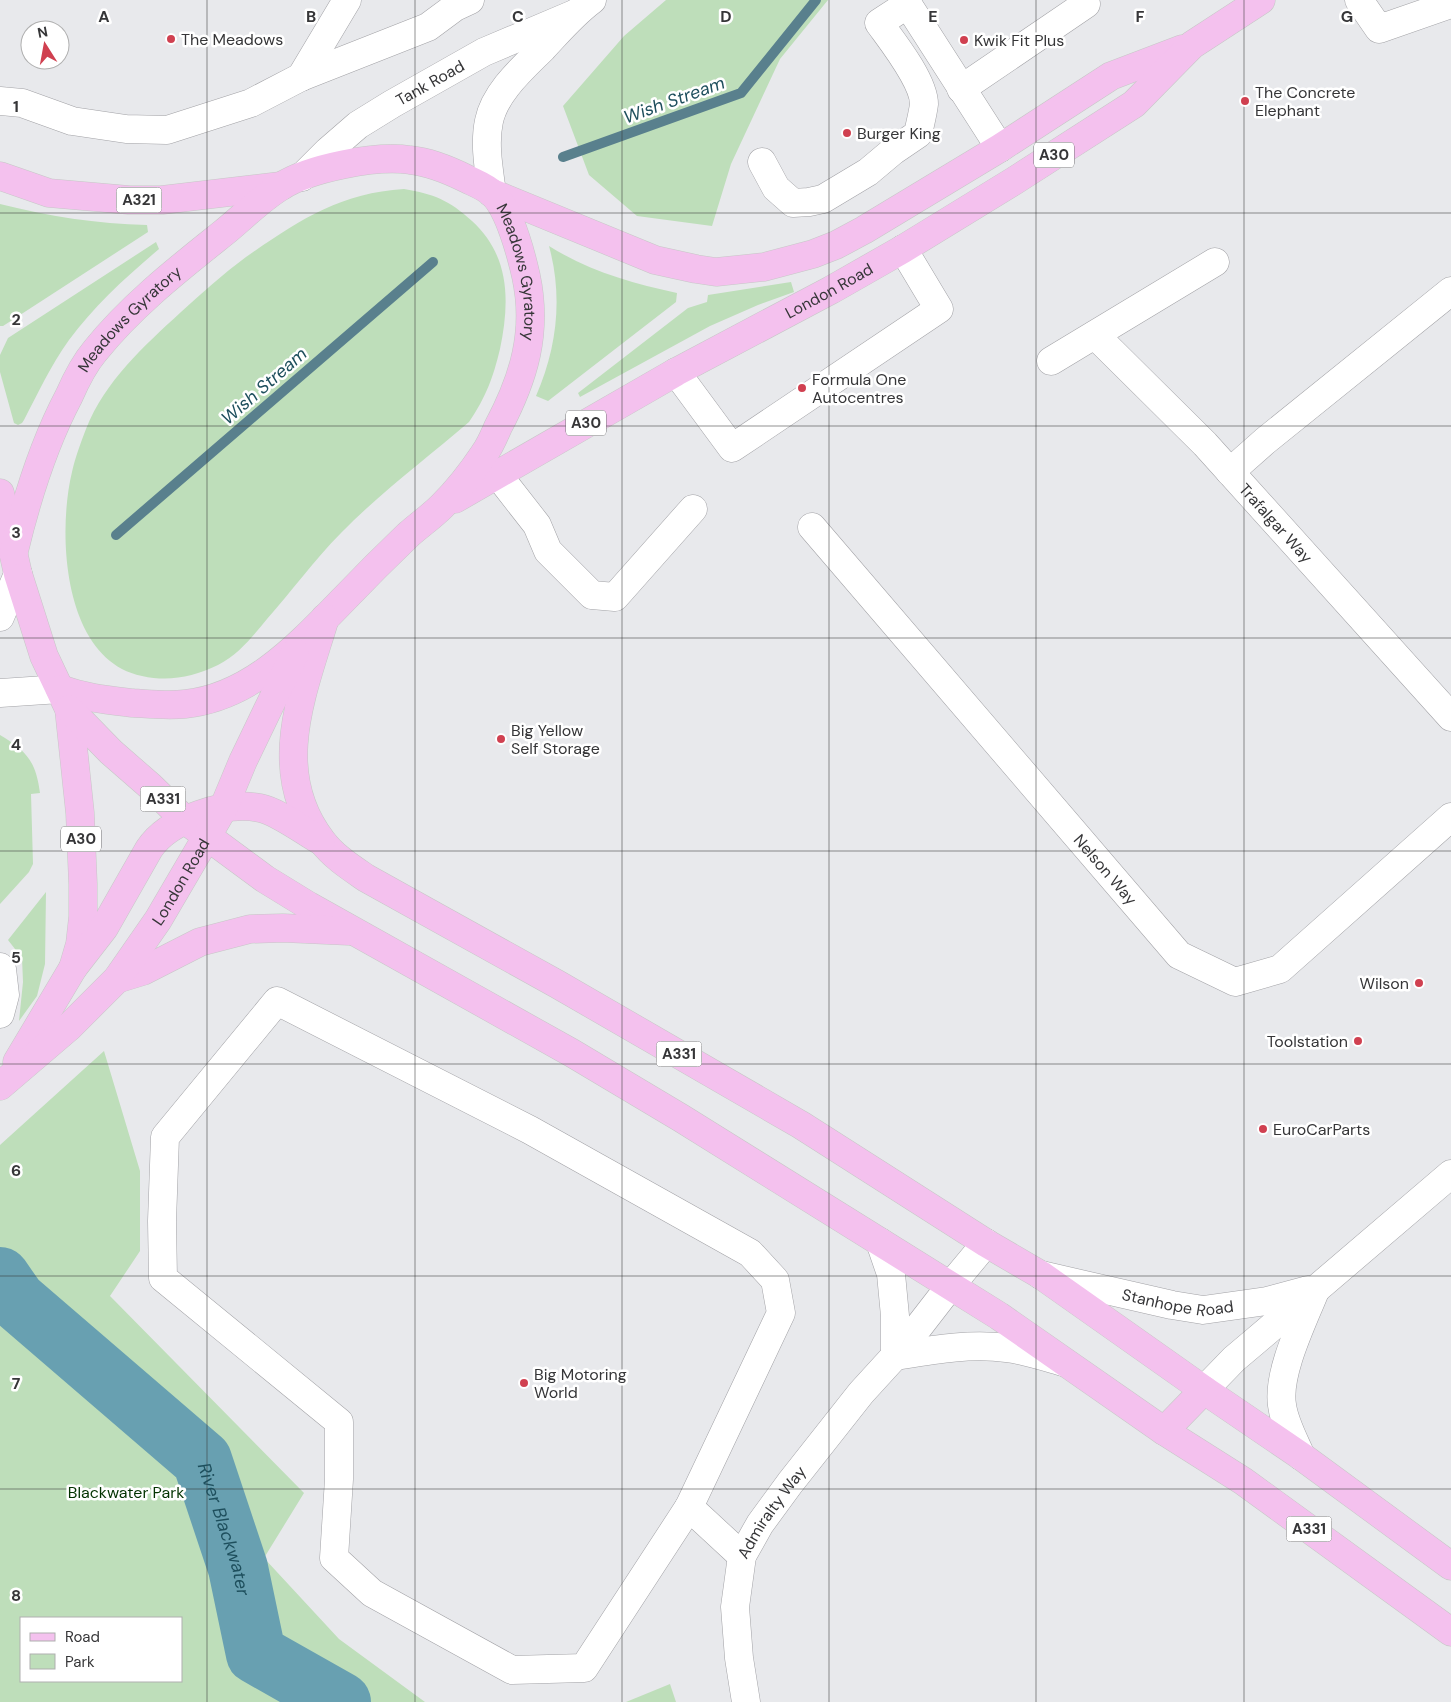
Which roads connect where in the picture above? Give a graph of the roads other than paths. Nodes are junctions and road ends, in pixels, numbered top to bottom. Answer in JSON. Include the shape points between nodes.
{"nodes":[{"id":1,"x":347,"y":0,"type":"edge"},
{"id":2,"x":1261,"y":0,"type":"edge"},
{"id":3,"x":1359,"y":0,"type":"edge"},
{"id":4,"x":456,"y":2,"type":"edge"},
{"id":5,"x":907,"y":2,"type":"edge"},
{"id":6,"x":1086,"y":4,"type":"dead end"},
{"id":7,"x":1451,"y":4,"type":"edge"},
{"id":8,"x":583,"y":7,"type":"edge"},
{"id":9,"x":1192,"y":45,"type":"junction"},
{"id":10,"x":301,"y":77,"type":"junction"},
{"id":11,"x":961,"y":89,"type":"junction"},
{"id":12,"x":0,"y":101,"type":"edge"},
{"id":13,"x":1000,"y":148,"type":"junction"},
{"id":14,"x":762,"y":162,"type":"dead end"},
{"id":15,"x":0,"y":176,"type":"edge"},
{"id":16,"x":292,"y":181,"type":"junction"},
{"id":17,"x":492,"y":193,"type":"junction"},
{"id":18,"x":903,"y":249,"type":"junction"},
{"id":19,"x":1215,"y":262,"type":"dead end"},
{"id":20,"x":1451,"y":292,"type":"edge"},
{"id":21,"x":1094,"y":335,"type":"junction"},
{"id":22,"x":1051,"y":361,"type":"dead end"},
{"id":23,"x":676,"y":372,"type":"junction"},
{"id":24,"x":1230,"y":472,"type":"junction"},
{"id":25,"x":498,"y":475,"type":"junction"},
{"id":26,"x":0,"y":493,"type":"edge"},
{"id":27,"x":443,"y":505,"type":"junction"},
{"id":28,"x":693,"y":510,"type":"dead end"},
{"id":29,"x":812,"y":527,"type":"dead end"},
{"id":30,"x":16,"y":562,"type":"junction"},
{"id":31,"x":0,"y":617,"type":"edge"},
{"id":32,"x":325,"y":618,"type":"junction"},
{"id":33,"x":299,"y":645,"type":"junction"},
{"id":34,"x":0,"y":693,"type":"edge"},
{"id":35,"x":64,"y":699,"type":"junction"},
{"id":36,"x":1451,"y":717,"type":"edge"},
{"id":37,"x":223,"y":809,"type":"junction"},
{"id":38,"x":1451,"y":817,"type":"edge"},
{"id":39,"x":185,"y":820,"type":"junction"},
{"id":40,"x":207,"y":838,"type":"junction"},
{"id":41,"x":322,"y":842,"type":"junction"},
{"id":42,"x":355,"y":931,"type":"junction"},
{"id":43,"x":0,"y":967,"type":"edge"},
{"id":44,"x":73,"y":968,"type":"junction"},
{"id":45,"x":117,"y":979,"type":"junction"},
{"id":46,"x":0,"y":1014,"type":"edge"},
{"id":47,"x":3,"y":1083,"type":"edge"},
{"id":48,"x":1451,"y":1174,"type":"edge"},
{"id":49,"x":880,"y":1242,"type":"junction"},
{"id":50,"x":986,"y":1243,"type":"junction"},
{"id":51,"x":1041,"y":1274,"type":"junction"},
{"id":52,"x":951,"y":1285,"type":"junction"},
{"id":53,"x":1316,"y":1287,"type":"junction"},
{"id":54,"x":895,"y":1356,"type":"junction"},
{"id":55,"x":1063,"y":1362,"type":"junction"},
{"id":56,"x":1204,"y":1390,"type":"junction"},
{"id":57,"x":1164,"y":1431,"type":"junction"},
{"id":58,"x":1301,"y":1456,"type":"junction"},
{"id":59,"x":689,"y":1507,"type":"junction"},
{"id":60,"x":742,"y":1556,"type":"junction"},
{"id":61,"x":1451,"y":1566,"type":"edge"},
{"id":62,"x":1451,"y":1632,"type":"edge"},
{"id":63,"x":746,"y":1702,"type":"edge"}],
"edges":[{"from":1,"to":10,"type":"street"},
{"from":2,"to":9,"type":"main road","name":"London Road","number":"A30"},
{"from":3,"to":7,"type":"street","via":[[1379,29]]},
{"from":4,"to":10,"type":"street","via":[[428,27]]},
{"from":5,"to":11,"type":"street"},
{"from":5,"to":14,"type":"street","via":[[879,23],[922,90],[924,104],[918,134],[868,172],[824,199],[809,202],[793,203],[776,188]]},
{"from":6,"to":11,"type":"street"},
{"from":8,"to":16,"type":"street","name":"Tank Road","via":[[484,52],[392,104],[358,125]]},
{"from":8,"to":17,"type":"street","name":"Tank Road","via":[[521,71],[493,109],[487,130]]},
{"from":9,"to":13,"type":"main road","name":"London Road","number":"A30","via":[[1111,76]]},
{"from":9,"to":18,"type":"main road","name":"London Road","number":"A30","via":[[1134,104]]},
{"from":10,"to":12,"type":"street","via":[[252,103],[167,130],[126,129],[72,121],[22,103]]},
{"from":11,"to":13,"type":"street"},
{"from":13,"to":17,"type":"main road","name":"London Road","number":"A30","via":[[836,245],[788,262],[737,271],[716,272],[655,260]]},
{"from":15,"to":16,"type":"main road","number":"A321","via":[[48,192],[129,200],[162,200]]},
{"from":16,"to":17,"type":"main road","name":"Meadows Gyratory","via":[[338,166],[401,159],[440,167]]},
{"from":16,"to":30,"type":"main road","name":"Meadows Gyratory","via":[[159,286],[94,352],[51,433],[24,509]]},
{"from":17,"to":27,"type":"main road","name":"Meadows Gyratory","via":[[509,221],[523,262],[530,306],[527,351],[518,386],[485,452]]},
{"from":18,"to":23,"type":"main road","name":"London Road","number":"A30"},
{"from":18,"to":23,"type":"street","via":[[939,309],[732,448]]},
{"from":19,"to":21,"type":"street"},
{"from":20,"to":24,"type":"street"},
{"from":21,"to":22,"type":"street"},
{"from":21,"to":24,"type":"street","name":"Trafalgar Way"},
{"from":23,"to":25,"type":"main road","name":"London Road","number":"A30"},
{"from":24,"to":36,"type":"street","name":"Trafalgar Way"},
{"from":25,"to":27,"type":"main road","name":"London Road","number":"A30"},
{"from":25,"to":28,"type":"street","via":[[537,525],[548,550],[592,595],[615,598]]},
{"from":26,"to":30,"type":"main road"},
{"from":27,"to":32,"type":"main road","name":"Meadows Gyratory","via":[[396,546]]},
{"from":29,"to":38,"type":"street","name":"Nelson Way","via":[[1179,955],[1236,982],[1280,969]]},
{"from":30,"to":31,"type":"street"},
{"from":30,"to":35,"type":"main road","via":[[44,656]]},
{"from":32,"to":33,"type":"main road","name":"Meadows Gyratory"},
{"from":32,"to":41,"type":"main road","number":"A331","via":[[296,720],[292,757],[303,809]]},
{"from":33,"to":35,"type":"main road","name":"Meadows Gyratory","via":[[267,671],[228,694],[189,704],[83,697]]},
{"from":33,"to":37,"type":"main road","name":"London Road","number":"A30"},
{"from":34,"to":35,"type":"street"},
{"from":35,"to":39,"type":"main road","number":"A331","via":[[111,752]]},
{"from":35,"to":44,"type":"main road","number":"A30","via":[[80,813],[83,884],[80,944]]},
{"from":37,"to":39,"type":"main road"},
{"from":37,"to":40,"type":"main road","name":"London Road","number":"A30"},
{"from":37,"to":41,"type":"main road","via":[[260,808]]},
{"from":39,"to":40,"type":"main road","number":"A331"},
{"from":39,"to":44,"type":"main road","via":[[155,839],[104,928]]},
{"from":40,"to":42,"type":"main road","number":"A331","via":[[287,892]]},
{"from":40,"to":45,"type":"main road","name":"London Road","number":"A30","via":[[158,920]]},
{"from":41,"to":50,"type":"main road","number":"A331","via":[[340,860],[366,878],[801,1125]]},
{"from":42,"to":45,"type":"main road","via":[[250,929],[200,942],[143,971]]},
{"from":42,"to":49,"type":"main road","number":"A331","via":[[572,1053]]},
{"from":43,"to":46,"type":"street","via":[[5,996]]},
{"from":44,"to":47,"type":"main road","name":"London Road","number":"A30"},
{"from":45,"to":47,"type":"main road","name":"London Road","number":"A30","via":[[69,1027]]},
{"from":48,"to":53,"type":"street","name":"Stanhope Road"},
{"from":49,"to":52,"type":"main road","number":"A331"},
{"from":49,"to":54,"type":"street","via":[[891,1274]]},
{"from":50,"to":51,"type":"main road","number":"A331"},
{"from":50,"to":52,"type":"street","name":"Admiralty Way"},
{"from":51,"to":53,"type":"street","name":"Stanhope Road","via":[[1203,1310],[1267,1301]]},
{"from":51,"to":56,"type":"main road","number":"A331"},
{"from":52,"to":54,"type":"street","name":"Admiralty Way"},
{"from":52,"to":55,"type":"main road","number":"A331"},
{"from":53,"to":56,"type":"street","name":"Stanhope Road","via":[[1234,1359]]},
{"from":53,"to":58,"type":"street","name":"Stanhope Road","via":[[1288,1359],[1281,1388],[1287,1424]]},
{"from":54,"to":55,"type":"street","via":[[963,1346],[990,1346]]},
{"from":54,"to":60,"type":"street","name":"Admiralty Way","via":[[860,1393],[790,1483],[760,1524]]},
{"from":55,"to":57,"type":"main road","number":"A331"},
{"from":56,"to":57,"type":"main road"},
{"from":56,"to":58,"type":"main road","number":"A331"},
{"from":57,"to":62,"type":"main road","number":"A331","via":[[1243,1482]]},
{"from":58,"to":61,"type":"main road","number":"A331"},
{"from":59,"to":59,"type":"street","via":[[584,1668],[512,1670],[372,1593],[334,1558],[340,1479],[339,1422],[163,1278],[165,1137],[277,1001],[539,1135],[750,1253],[775,1280],[781,1313]]},
{"from":59,"to":60,"type":"street"},
{"from":60,"to":63,"type":"street","name":"Admiralty Way","via":[[736,1607]]}]}
